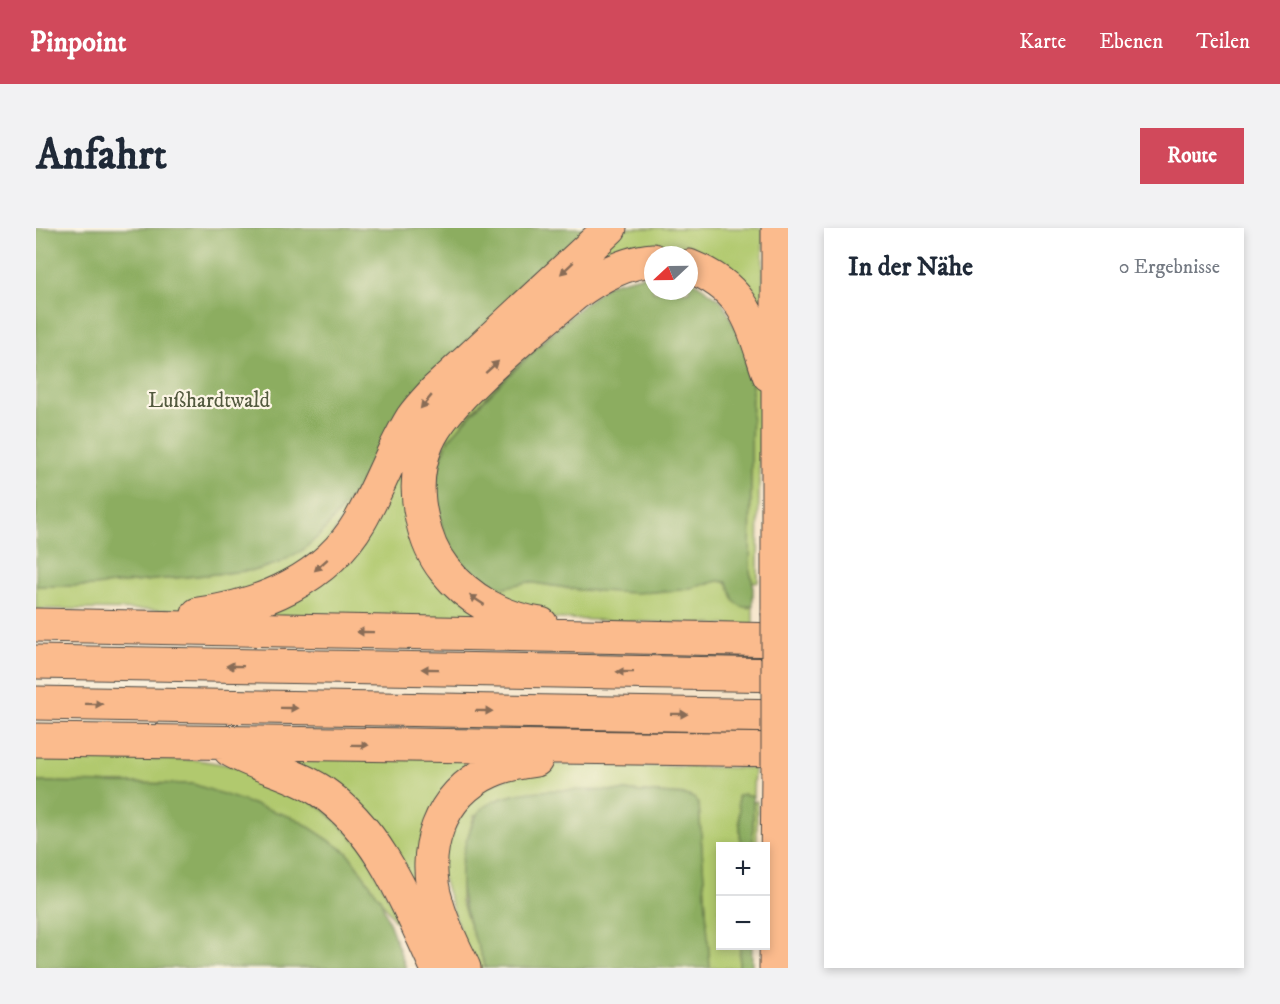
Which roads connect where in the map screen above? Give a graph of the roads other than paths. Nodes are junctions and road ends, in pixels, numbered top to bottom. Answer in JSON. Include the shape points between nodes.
{"nodes":[{"id":1,"x":610,"y":228,"type":"edge"},
{"id":2,"x":778,"y":228,"type":"edge"},
{"id":3,"x":644,"y":261,"type":"edge"},
{"id":4,"x":698,"y":270,"type":"edge"},
{"id":5,"x":778,"y":405,"type":"junction"},
{"id":6,"x":36,"y":625,"type":"edge"},
{"id":7,"x":99,"y":626,"type":"junction"},
{"id":8,"x":783,"y":626,"type":"edge"},
{"id":9,"x":592,"y":637,"type":"junction"},
{"id":10,"x":36,"y":662,"type":"edge"},
{"id":11,"x":788,"y":675,"type":"edge"},
{"id":12,"x":36,"y":703,"type":"edge"},
{"id":13,"x":788,"y":716,"type":"edge"},
{"id":14,"x":36,"y":740,"type":"edge"},
{"id":15,"x":218,"y":743,"type":"junction"},
{"id":16,"x":708,"y":749,"type":"junction"},
{"id":17,"x":783,"y":761,"type":"edge"},
{"id":18,"x":775,"y":931,"type":"junction"},
{"id":19,"x":437,"y":968,"type":"edge"},
{"id":20,"x":464,"y":968,"type":"edge"},
{"id":21,"x":768,"y":968,"type":"edge"},
{"id":22,"x":776,"y":968,"type":"edge"}],
"edges":[{"from":1,"to":7,"type":"highway","one_way":true,"via":[[436,390],[412,418],[359,523],[318,569],[266,598],[229,610],[124,617]]},
{"from":2,"to":5,"type":"highway"},
{"from":9,"to":3,"type":"highway","one_way":true,"via":[[500,612],[468,594],[452,579],[436,559],[426,537],[418,486],[420,470],[427,442],[437,425],[501,359],[593,280]]},
{"from":4,"to":5,"type":"highway","via":[[730,290],[745,310],[759,338]]},
{"from":5,"to":8,"type":"highway"},
{"from":6,"to":7,"type":"highway"},
{"from":9,"to":7,"type":"highway","one_way":true},
{"from":8,"to":9,"type":"highway"},
{"from":8,"to":17,"type":"highway","bridge":true},
{"from":11,"to":10,"type":"highway","one_way":true},
{"from":12,"to":13,"type":"highway","one_way":true},
{"from":14,"to":15,"type":"highway"},
{"from":15,"to":16,"type":"highway","one_way":true},
{"from":15,"to":19,"type":"highway","via":[[245,759],[301,780],[346,812],[369,836],[388,867]]},
{"from":16,"to":17,"type":"highway"},
{"from":16,"to":20,"type":"highway","via":[[640,758],[539,759],[491,770],[459,792],[432,842],[430,865],[436,903]]},
{"from":17,"to":18,"type":"highway"},
{"from":18,"to":21,"type":"highway"},
{"from":18,"to":22,"type":"highway"}]}
